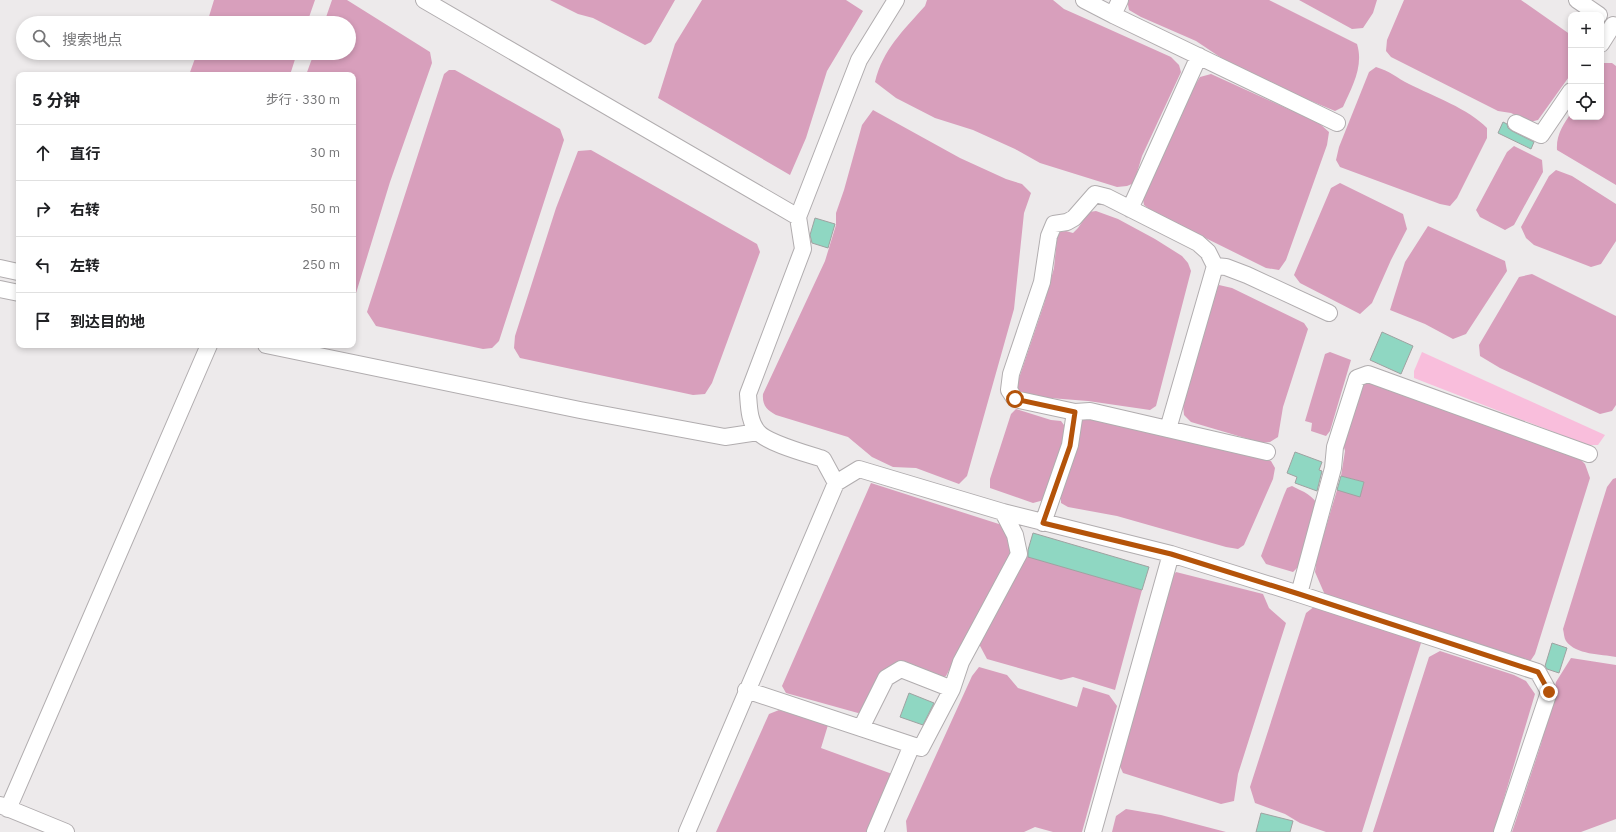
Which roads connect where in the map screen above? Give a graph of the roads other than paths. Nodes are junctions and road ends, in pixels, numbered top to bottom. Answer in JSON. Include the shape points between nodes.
{"nodes":[{"id":1,"x":424,"y":0,"type":"edge"},
{"id":2,"x":896,"y":0,"type":"edge"},
{"id":3,"x":1084,"y":0,"type":"edge"},
{"id":4,"x":1120,"y":0,"type":"edge"},
{"id":5,"x":1577,"y":0,"type":"edge"},
{"id":6,"x":1113,"y":15,"type":"junction"},
{"id":7,"x":1607,"y":21,"type":"edge"},
{"id":8,"x":1604,"y":32,"type":"edge"},
{"id":9,"x":1199,"y":56,"type":"junction"},
{"id":10,"x":1568,"y":96,"type":"edge"},
{"id":11,"x":1337,"y":123,"type":"dead end"},
{"id":12,"x":1516,"y":123,"type":"dead end"},
{"id":13,"x":1130,"y":209,"type":"junction"},
{"id":14,"x":798,"y":218,"type":"junction"},
{"id":15,"x":1216,"y":266,"type":"junction"},
{"id":16,"x":0,"y":268,"type":"edge"},
{"id":17,"x":16,"y":272,"type":"edge"},
{"id":18,"x":0,"y":289,"type":"edge"},
{"id":19,"x":16,"y":292,"type":"edge"},
{"id":20,"x":1329,"y":313,"type":"dead end"},
{"id":21,"x":208,"y":348,"type":"edge"},
{"id":22,"x":280,"y":348,"type":"edge"},
{"id":23,"x":1075,"y":412,"type":"junction"},
{"id":24,"x":1168,"y":429,"type":"junction"},
{"id":25,"x":758,"y":432,"type":"junction"},
{"id":26,"x":1267,"y":452,"type":"dead end"},
{"id":27,"x":1589,"y":454,"type":"dead end"},
{"id":28,"x":836,"y":483,"type":"junction"},
{"id":29,"x":1003,"y":512,"type":"junction"},
{"id":30,"x":1043,"y":523,"type":"junction"},
{"id":31,"x":1171,"y":554,"type":"junction"},
{"id":32,"x":1299,"y":594,"type":"junction"},
{"id":33,"x":952,"y":688,"type":"junction"},
{"id":34,"x":746,"y":690,"type":"junction"},
{"id":35,"x":861,"y":728,"type":"junction"},
{"id":36,"x":912,"y":745,"type":"junction"},
{"id":37,"x":4,"y":807,"type":"edge"},
{"id":38,"x":66,"y":832,"type":"edge"},
{"id":39,"x":687,"y":832,"type":"edge"},
{"id":40,"x":875,"y":832,"type":"edge"},
{"id":41,"x":1093,"y":832,"type":"edge"},
{"id":42,"x":1502,"y":832,"type":"edge"}],
"edges":[{"from":1,"to":14,"type":"street"},
{"from":2,"to":14,"type":"street","via":[[859,60]]},
{"from":3,"to":6,"type":"street"},
{"from":4,"to":6,"type":"street"},
{"from":5,"to":7,"type":"street"},
{"from":6,"to":9,"type":"street"},
{"from":7,"to":8,"type":"street"},
{"from":9,"to":11,"type":"street"},
{"from":9,"to":13,"type":"street"},
{"from":10,"to":12,"type":"street","via":[[1541,135]]},
{"from":13,"to":15,"type":"street","via":[[1198,243],[1208,252]]},
{"from":13,"to":23,"type":"street","via":[[1095,194],[1074,218],[1054,224],[1049,236],[1042,282],[1011,374],[1009,390],[1015,399]]},
{"from":14,"to":25,"type":"street","via":[[803,249],[748,394],[749,414]]},
{"from":15,"to":20,"type":"street","via":[[1247,275]]},
{"from":15,"to":24,"type":"street"},
{"from":16,"to":17,"type":"street"},
{"from":18,"to":19,"type":"street"},
{"from":21,"to":37,"type":"street"},
{"from":22,"to":25,"type":"street","via":[[725,437]]},
{"from":23,"to":24,"type":"street","via":[[1090,411]]},
{"from":23,"to":30,"type":"street","via":[[1070,446]]},
{"from":24,"to":26,"type":"street"},
{"from":25,"to":28,"type":"street","via":[[771,441],[823,459]]},
{"from":27,"to":32,"type":"street","via":[[1368,374],[1357,378],[1335,447],[1333,468]]},
{"from":28,"to":29,"type":"street","via":[[859,469]]},
{"from":28,"to":34,"type":"street"},
{"from":29,"to":30,"type":"street"},
{"from":29,"to":33,"type":"street","via":[[1015,535],[1019,554],[961,662]]},
{"from":30,"to":31,"type":"street"},
{"from":31,"to":32,"type":"street"},
{"from":31,"to":41,"type":"street"},
{"from":32,"to":42,"type":"street","via":[[1538,672],[1549,692]]},
{"from":33,"to":35,"type":"street","via":[[901,670],[886,678]]},
{"from":33,"to":36,"type":"street","via":[[922,748]]},
{"from":34,"to":35,"type":"street"},
{"from":34,"to":39,"type":"street"},
{"from":35,"to":36,"type":"street"},
{"from":36,"to":40,"type":"street"},
{"from":37,"to":38,"type":"street"}]}
